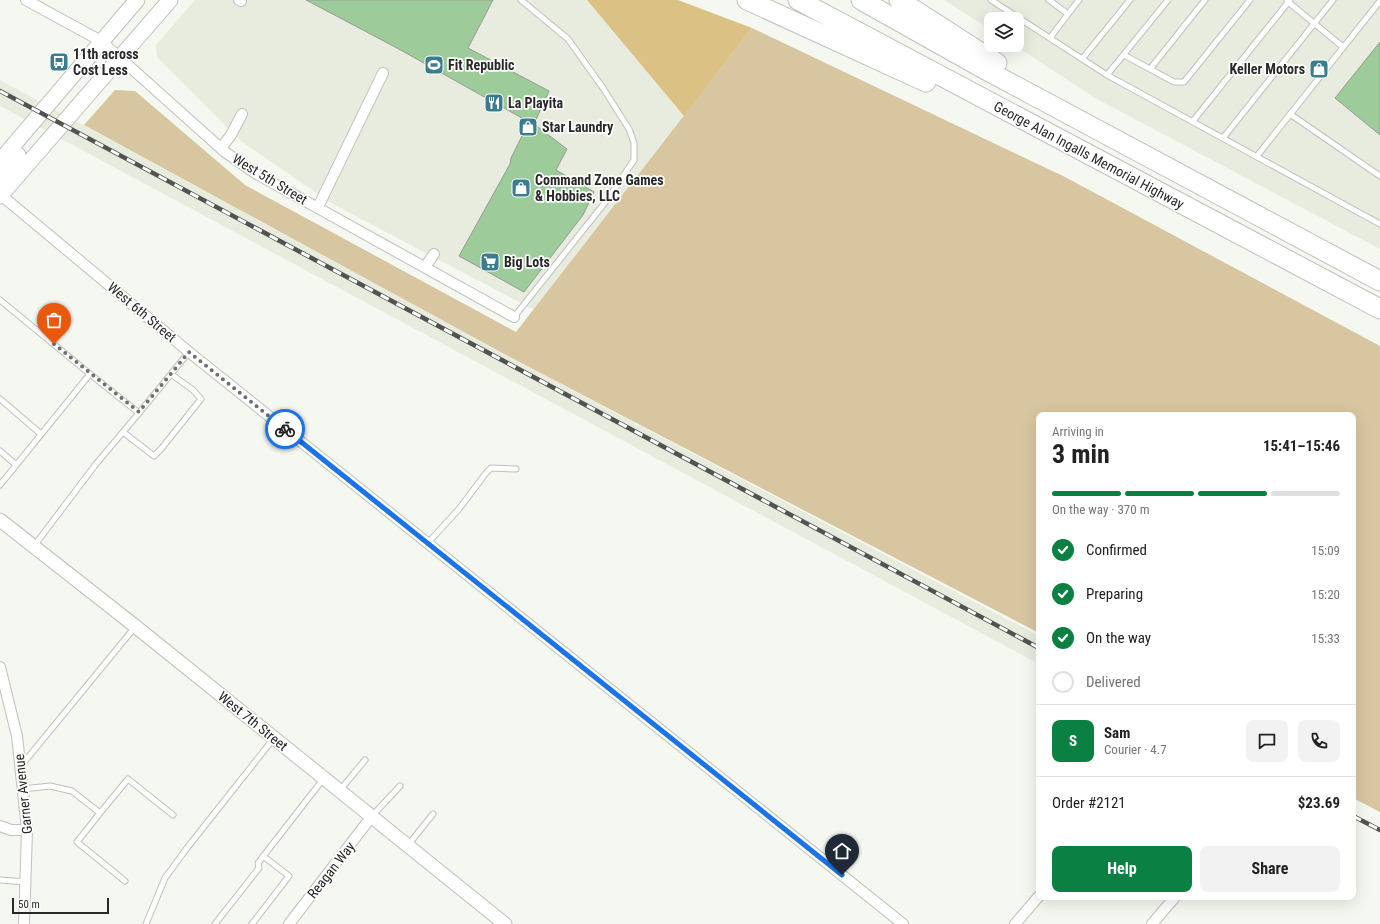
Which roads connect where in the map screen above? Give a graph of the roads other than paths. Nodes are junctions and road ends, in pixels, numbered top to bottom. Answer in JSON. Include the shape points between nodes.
{"nodes":[{"id":1,"x":26,"y":0,"type":"edge"},
{"id":2,"x":138,"y":0,"type":"edge"},
{"id":3,"x":170,"y":0,"type":"edge"},
{"id":4,"x":521,"y":0,"type":"edge"},
{"id":5,"x":747,"y":0,"type":"edge"},
{"id":6,"x":798,"y":0,"type":"edge"},
{"id":7,"x":860,"y":0,"type":"edge"},
{"id":8,"x":899,"y":0,"type":"edge"},
{"id":9,"x":991,"y":0,"type":"edge"},
{"id":10,"x":1049,"y":0,"type":"edge"},
{"id":11,"x":1079,"y":0,"type":"edge"},
{"id":12,"x":1130,"y":0,"type":"edge"},
{"id":13,"x":1168,"y":0,"type":"edge"},
{"id":14,"x":1205,"y":0,"type":"edge"},
{"id":15,"x":1250,"y":0,"type":"edge"},
{"id":16,"x":1333,"y":0,"type":"edge"},
{"id":17,"x":1288,"y":1,"type":"edge"},
{"id":18,"x":1380,"y":1,"type":"edge"},
{"id":19,"x":1068,"y":14,"type":"junction"},
{"id":20,"x":1315,"y":23,"type":"junction"},
{"id":21,"x":1050,"y":38,"type":"junction"},
{"id":22,"x":101,"y":41,"type":"junction"},
{"id":23,"x":1343,"y":47,"type":"junction"},
{"id":24,"x":1124,"y":55,"type":"junction"},
{"id":25,"x":120,"y":59,"type":"junction"},
{"id":26,"x":1082,"y":59,"type":"junction"},
{"id":27,"x":1150,"y":69,"type":"junction"},
{"id":28,"x":383,"y":73,"type":"dead end"},
{"id":29,"x":1107,"y":76,"type":"junction"},
{"id":30,"x":242,"y":114,"type":"dead end"},
{"id":31,"x":1290,"y":114,"type":"junction"},
{"id":32,"x":1193,"y":121,"type":"junction"},
{"id":33,"x":29,"y":126,"type":"junction"},
{"id":34,"x":1095,"y":129,"type":"junction"},
{"id":35,"x":1223,"y":138,"type":"junction"},
{"id":36,"x":221,"y":148,"type":"junction"},
{"id":37,"x":1087,"y":155,"type":"junction"},
{"id":38,"x":1257,"y":156,"type":"junction"},
{"id":39,"x":0,"y":162,"type":"edge"},
{"id":40,"x":1380,"y":176,"type":"edge"},
{"id":41,"x":0,"y":179,"type":"edge"},
{"id":42,"x":0,"y":194,"type":"edge"},
{"id":43,"x":318,"y":207,"type":"junction"},
{"id":44,"x":1380,"y":224,"type":"edge"},
{"id":45,"x":434,"y":254,"type":"dead end"},
{"id":46,"x":425,"y":267,"type":"junction"},
{"id":47,"x":1380,"y":282,"type":"edge"},
{"id":48,"x":0,"y":300,"type":"edge"},
{"id":49,"x":1380,"y":309,"type":"edge"},
{"id":50,"x":514,"y":317,"type":"joint"},
{"id":51,"x":189,"y":352,"type":"junction"},
{"id":52,"x":90,"y":374,"type":"junction"},
{"id":53,"x":172,"y":374,"type":"junction"},
{"id":54,"x":0,"y":399,"type":"edge"},
{"id":55,"x":139,"y":412,"type":"junction"},
{"id":56,"x":123,"y":432,"type":"junction"},
{"id":57,"x":41,"y":434,"type":"junction"},
{"id":58,"x":0,"y":451,"type":"edge"},
{"id":59,"x":16,"y":464,"type":"junction"},
{"id":60,"x":516,"y":469,"type":"dead end"},
{"id":61,"x":0,"y":484,"type":"edge"},
{"id":62,"x":0,"y":520,"type":"edge"},
{"id":63,"x":427,"y":544,"type":"junction"},
{"id":64,"x":34,"y":546,"type":"junction"},
{"id":65,"x":135,"y":626,"type":"junction"},
{"id":66,"x":0,"y":667,"type":"edge"},
{"id":67,"x":274,"y":737,"type":"junction"},
{"id":68,"x":365,"y":760,"type":"dead end"},
{"id":69,"x":20,"y":768,"type":"junction"},
{"id":70,"x":324,"y":777,"type":"junction"},
{"id":71,"x":400,"y":786,"type":"dead end"},
{"id":72,"x":22,"y":789,"type":"junction"},
{"id":73,"x":340,"y":790,"type":"junction"},
{"id":74,"x":100,"y":813,"type":"junction"},
{"id":75,"x":433,"y":814,"type":"dead end"},
{"id":76,"x":173,"y":815,"type":"dead end"},
{"id":77,"x":372,"y":816,"type":"junction"},
{"id":78,"x":0,"y":826,"type":"edge"},
{"id":79,"x":27,"y":830,"type":"junction"},
{"id":80,"x":408,"y":845,"type":"junction"},
{"id":81,"x":263,"y":856,"type":"junction"},
{"id":82,"x":0,"y":880,"type":"edge"},
{"id":83,"x":126,"y":880,"type":"dead end"},
{"id":84,"x":26,"y":882,"type":"junction"},
{"id":85,"x":1036,"y":900,"type":"edge"},
{"id":86,"x":1172,"y":900,"type":"edge"},
{"id":87,"x":24,"y":924,"type":"edge"},
{"id":88,"x":146,"y":924,"type":"edge"},
{"id":89,"x":215,"y":924,"type":"edge"},
{"id":90,"x":252,"y":924,"type":"edge"},
{"id":91,"x":289,"y":924,"type":"edge"},
{"id":92,"x":505,"y":924,"type":"edge"},
{"id":93,"x":903,"y":924,"type":"edge"},
{"id":94,"x":1016,"y":924,"type":"edge"},
{"id":95,"x":1152,"y":924,"type":"edge"}],
"edges":[{"from":1,"to":22,"type":"street","name":"West 5th Street"},
{"from":2,"to":22,"type":"main road"},
{"from":3,"to":25,"type":"main road"},
{"from":4,"to":50,"type":"lane","via":[[568,39],[603,88],[629,129],[634,143],[634,160],[607,200]]},
{"from":5,"to":37,"type":"highway"},
{"from":6,"to":37,"type":"highway","name":"George Alan Ingalls Memorial Highway"},
{"from":7,"to":34,"type":"highway","name":"George Alan Ingalls Memorial Highway"},
{"from":8,"to":34,"type":"highway"},
{"from":9,"to":21,"type":"lane"},
{"from":10,"to":19,"type":"lane"},
{"from":11,"to":19,"type":"lane"},
{"from":12,"to":26,"type":"lane"},
{"from":13,"to":24,"type":"lane"},
{"from":14,"to":27,"type":"lane"},
{"from":15,"to":27,"type":"lane","via":[[1184,82],[1174,82]]},
{"from":16,"to":20,"type":"lane"},
{"from":17,"to":20,"type":"lane"},
{"from":17,"to":32,"type":"lane"},
{"from":18,"to":23,"type":"lane"},
{"from":19,"to":21,"type":"lane"},
{"from":20,"to":23,"type":"lane"},
{"from":20,"to":35,"type":"lane"},
{"from":21,"to":26,"type":"lane"},
{"from":22,"to":25,"type":"street","name":"West 5th Street"},
{"from":22,"to":33,"type":"main road"},
{"from":23,"to":31,"type":"lane"},
{"from":24,"to":27,"type":"lane"},
{"from":24,"to":29,"type":"lane"},
{"from":25,"to":36,"type":"street","name":"West 5th Street"},
{"from":25,"to":42,"type":"main road"},
{"from":26,"to":29,"type":"lane"},
{"from":28,"to":43,"type":"street"},
{"from":29,"to":32,"type":"lane"},
{"from":30,"to":36,"type":"street","via":[[231,136]]},
{"from":31,"to":38,"type":"lane"},
{"from":31,"to":40,"type":"lane"},
{"from":32,"to":35,"type":"lane"},
{"from":33,"to":39,"type":"main road"},
{"from":33,"to":41,"type":"main road","via":[[33,136]]},
{"from":34,"to":47,"type":"highway","name":"George Alan Ingalls Memorial Highway"},
{"from":35,"to":38,"type":"lane"},
{"from":36,"to":43,"type":"street","name":"West 5th Street","via":[[255,173]]},
{"from":37,"to":49,"type":"highway","name":"George Alan Ingalls Memorial Highway"},
{"from":38,"to":44,"type":"lane"},
{"from":42,"to":51,"type":"street","name":"West 6th Street"},
{"from":43,"to":46,"type":"street","name":"West 5th Street"},
{"from":45,"to":46,"type":"street"},
{"from":46,"to":50,"type":"street","name":"West 5th Street"},
{"from":48,"to":52,"type":"lane"},
{"from":51,"to":53,"type":"lane"},
{"from":51,"to":63,"type":"street","name":"West 6th Street"},
{"from":52,"to":55,"type":"lane"},
{"from":52,"to":57,"type":"lane"},
{"from":53,"to":55,"type":"lane"},
{"from":53,"to":56,"type":"lane","via":[[201,399],[161,449],[154,456]]},
{"from":54,"to":57,"type":"lane"},
{"from":55,"to":56,"type":"lane"},
{"from":56,"to":64,"type":"lane"},
{"from":57,"to":59,"type":"lane"},
{"from":58,"to":59,"type":"lane"},
{"from":59,"to":61,"type":"lane"},
{"from":60,"to":63,"type":"lane","via":[[491,468]]},
{"from":62,"to":64,"type":"street","name":"West 7th Street"},
{"from":63,"to":93,"type":"street","name":"West 6th Street"},
{"from":64,"to":65,"type":"street","name":"West 7th Street"},
{"from":65,"to":67,"type":"street","name":"West 7th Street"},
{"from":65,"to":69,"type":"lane"},
{"from":66,"to":69,"type":"street","name":"Garner Avenue","via":[[13,715]]},
{"from":67,"to":70,"type":"street","name":"West 7th Street"},
{"from":67,"to":88,"type":"lane","via":[[165,878]]},
{"from":68,"to":73,"type":"lane"},
{"from":69,"to":72,"type":"street","name":"Garner Avenue"},
{"from":70,"to":73,"type":"street","name":"West 7th Street"},
{"from":70,"to":81,"type":"lane"},
{"from":71,"to":77,"type":"lane"},
{"from":72,"to":74,"type":"lane","via":[[50,786],[72,791]]},
{"from":72,"to":79,"type":"street","name":"Garner Avenue"},
{"from":73,"to":77,"type":"street","name":"West 7th Street"},
{"from":74,"to":76,"type":"lane","via":[[128,779]]},
{"from":74,"to":83,"type":"lane","via":[[77,842]]},
{"from":75,"to":80,"type":"lane"},
{"from":77,"to":80,"type":"street","name":"West 7th Street"},
{"from":77,"to":91,"type":"street","name":"Reagan Way"},
{"from":78,"to":79,"type":"street","via":[[11,830]]},
{"from":79,"to":84,"type":"street","name":"Garner Avenue"},
{"from":80,"to":92,"type":"street","name":"West 7th Street"},
{"from":81,"to":89,"type":"lane","via":[[258,863],[259,868]]},
{"from":81,"to":90,"type":"lane","via":[[289,876]]},
{"from":82,"to":84,"type":"lane"},
{"from":84,"to":87,"type":"street","name":"Garner Avenue"},
{"from":85,"to":94,"type":"street"},
{"from":86,"to":95,"type":"street"}]}
